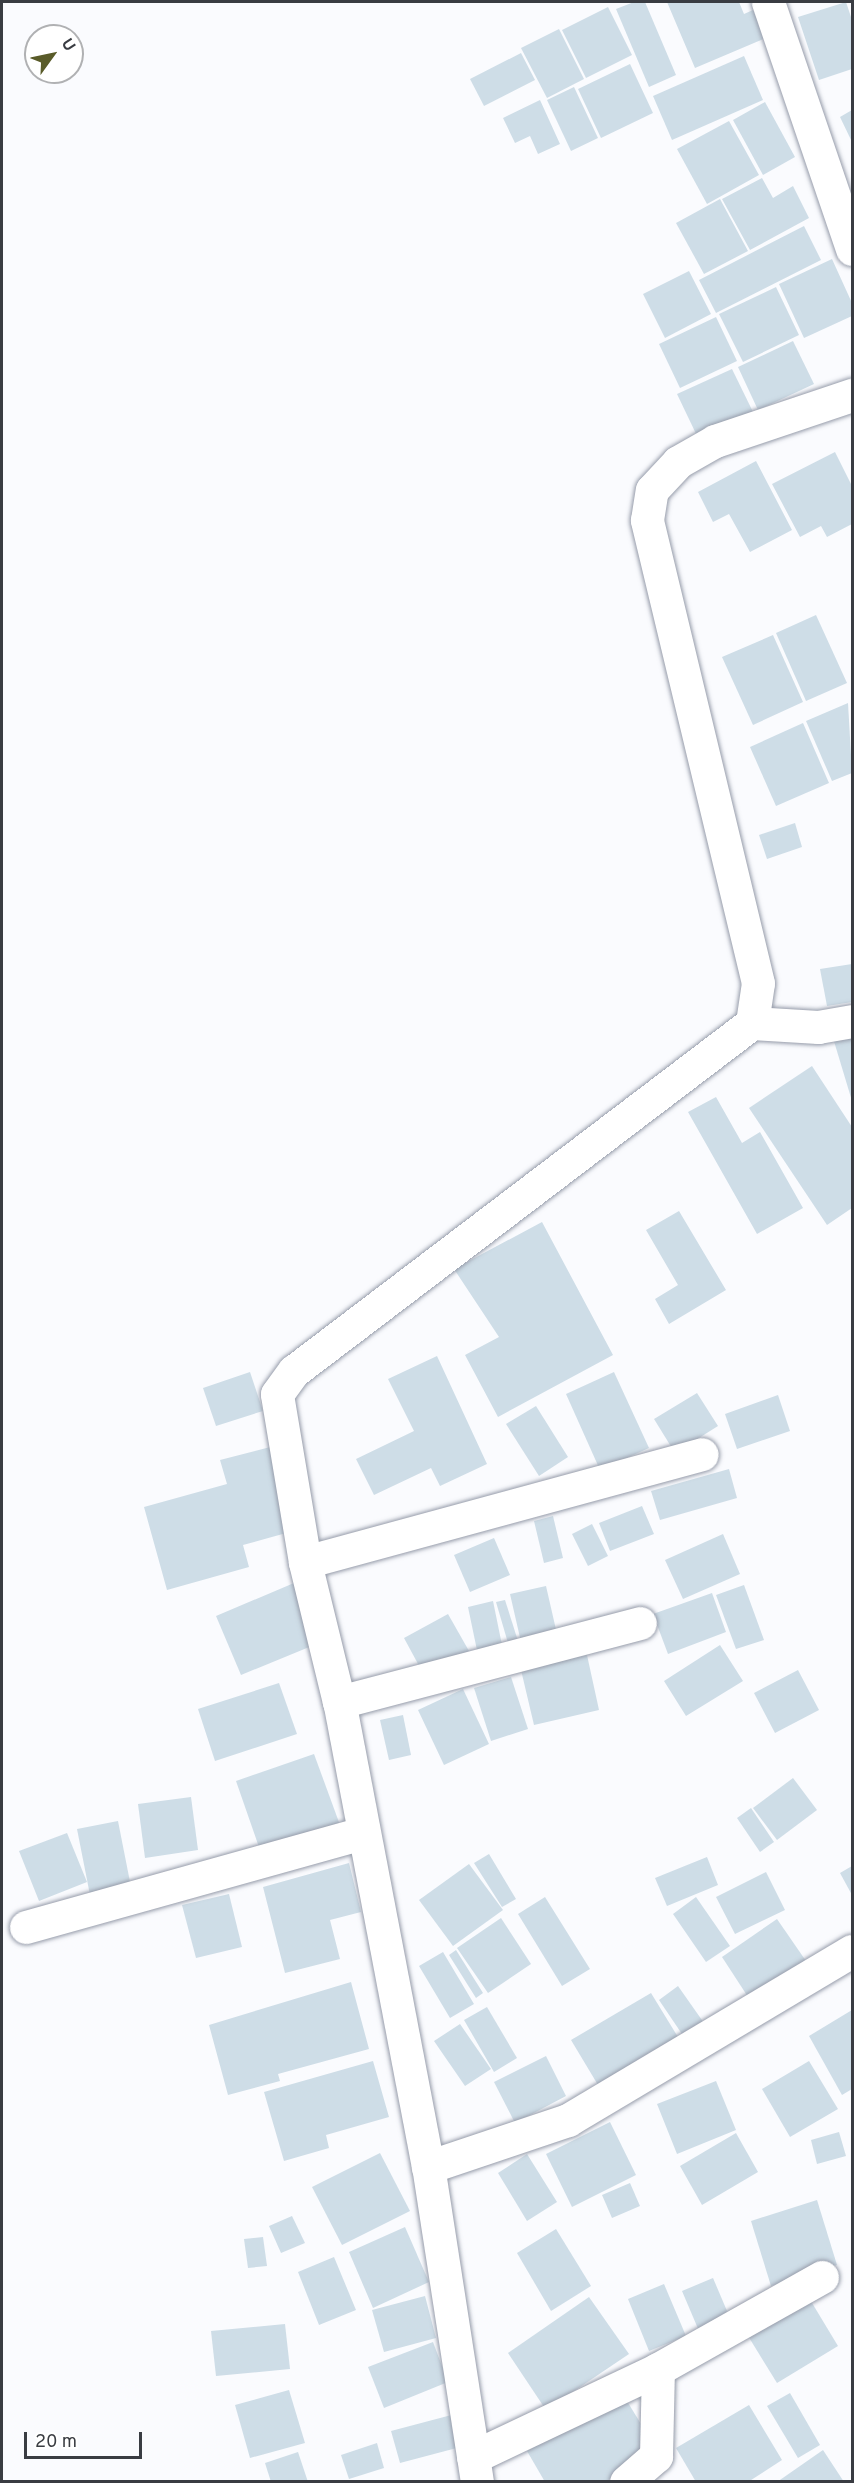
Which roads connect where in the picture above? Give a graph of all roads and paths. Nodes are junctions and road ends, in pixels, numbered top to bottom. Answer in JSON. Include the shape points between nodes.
{"nodes":[{"id":1,"x":768,"y":2,"type":"edge"},
{"id":2,"x":852,"y":249,"type":"edge"},
{"id":3,"x":852,"y":395,"type":"edge"},
{"id":4,"x":852,"y":1021,"type":"edge"},
{"id":5,"x":752,"y":1023,"type":"junction"},
{"id":6,"x":702,"y":1454,"type":"dead end"},
{"id":7,"x":305,"y":1562,"type":"junction"},
{"id":8,"x":640,"y":1623,"type":"dead end"},
{"id":9,"x":339,"y":1702,"type":"junction"},
{"id":10,"x":363,"y":1833,"type":"junction"},
{"id":11,"x":26,"y":1927,"type":"dead end"},
{"id":12,"x":852,"y":1951,"type":"edge"},
{"id":13,"x":428,"y":2167,"type":"junction"},
{"id":14,"x":822,"y":2277,"type":"dead end"},
{"id":15,"x":658,"y":2369,"type":"junction"},
{"id":16,"x":475,"y":2469,"type":"edge"},
{"id":17,"x":626,"y":2481,"type":"edge"}],
"edges":[{"from":1,"to":2,"type":"street"},
{"from":3,"to":5,"type":"street","via":[[715,441],[678,462],[652,490],[647,520],[758,983]]},
{"from":4,"to":5,"type":"street","via":[[818,1027]]},
{"from":5,"to":7,"type":"street","via":[[285,1380],[276,1410]]},
{"from":6,"to":7,"type":"street"},
{"from":7,"to":9,"type":"street"},
{"from":8,"to":9,"type":"street"},
{"from":9,"to":10,"type":"street"},
{"from":10,"to":11,"type":"street"},
{"from":10,"to":13,"type":"street"},
{"from":12,"to":13,"type":"street","via":[[568,2120]]},
{"from":13,"to":16,"type":"street"},
{"from":14,"to":15,"type":"street"},
{"from":15,"to":16,"type":"street"},
{"from":15,"to":17,"type":"street","via":[[656,2456]]}]}
